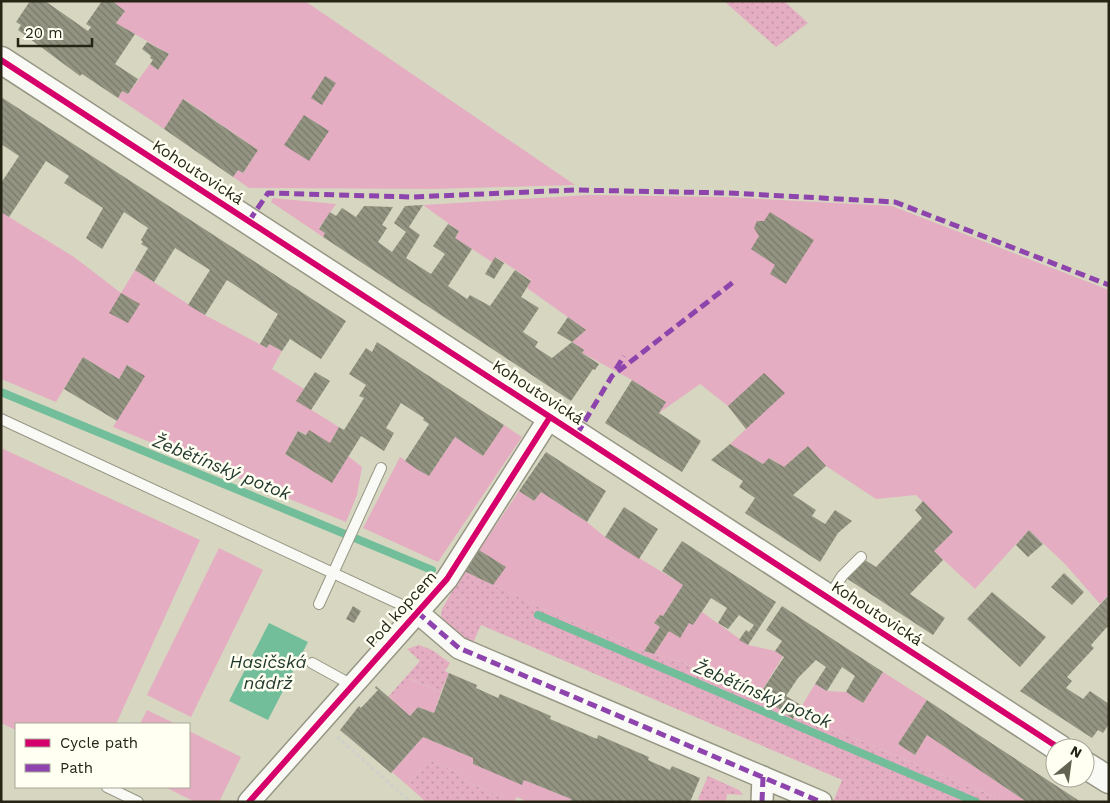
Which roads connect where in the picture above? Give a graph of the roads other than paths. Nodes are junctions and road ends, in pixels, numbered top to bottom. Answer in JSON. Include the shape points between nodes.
{"nodes":[{"id":1,"x":1,"y":60,"type":"edge"},
{"id":2,"x":550,"y":417,"type":"junction"},
{"id":3,"x":1,"y":419,"type":"edge"},
{"id":4,"x":381,"y":468,"type":"dead end"},
{"id":5,"x":861,"y":557,"type":"dead end"},
{"id":6,"x":333,"y":574,"type":"junction"},
{"id":7,"x":829,"y":598,"type":"junction"},
{"id":8,"x":318,"y":604,"type":"dead end"},
{"id":9,"x":417,"y":612,"type":"junction"},
{"id":10,"x":312,"y":663,"type":"dead end"},
{"id":11,"x":352,"y":685,"type":"junction"},
{"id":12,"x":1045,"y":739,"type":"edge"},
{"id":13,"x":1095,"y":771,"type":"edge"},
{"id":14,"x":763,"y":777,"type":"junction"},
{"id":15,"x":1109,"y":780,"type":"edge"},
{"id":16,"x":109,"y":788,"type":"edge"},
{"id":17,"x":138,"y":802,"type":"edge"},
{"id":18,"x":249,"y":802,"type":"edge"},
{"id":19,"x":762,"y":802,"type":"edge"},
{"id":20,"x":821,"y":802,"type":"edge"}],
"edges":[{"from":1,"to":2,"type":"street","name":"Kohoutovická"},
{"from":2,"to":7,"type":"street","name":"Kohoutovická"},
{"from":2,"to":9,"type":"street","name":"Pod kopcem","via":[[447,579]]},
{"from":3,"to":6,"type":"lane"},
{"from":4,"to":6,"type":"lane"},
{"from":5,"to":7,"type":"lane","via":[[842,576]]},
{"from":6,"to":8,"type":"lane"},
{"from":6,"to":9,"type":"lane"},
{"from":7,"to":12,"type":"street","name":"Kohoutovická"},
{"from":9,"to":11,"type":"street","name":"Pod kopcem"},
{"from":9,"to":14,"type":"street","name":"Pod kopcem","via":[[459,648]]},
{"from":10,"to":11,"type":"lane"},
{"from":11,"to":18,"type":"street","name":"Pod kopcem"},
{"from":13,"to":15,"type":"street"},
{"from":14,"to":19,"type":"street"},
{"from":14,"to":20,"type":"street","name":"Pod kopcem"},
{"from":16,"to":17,"type":"lane"}]}
